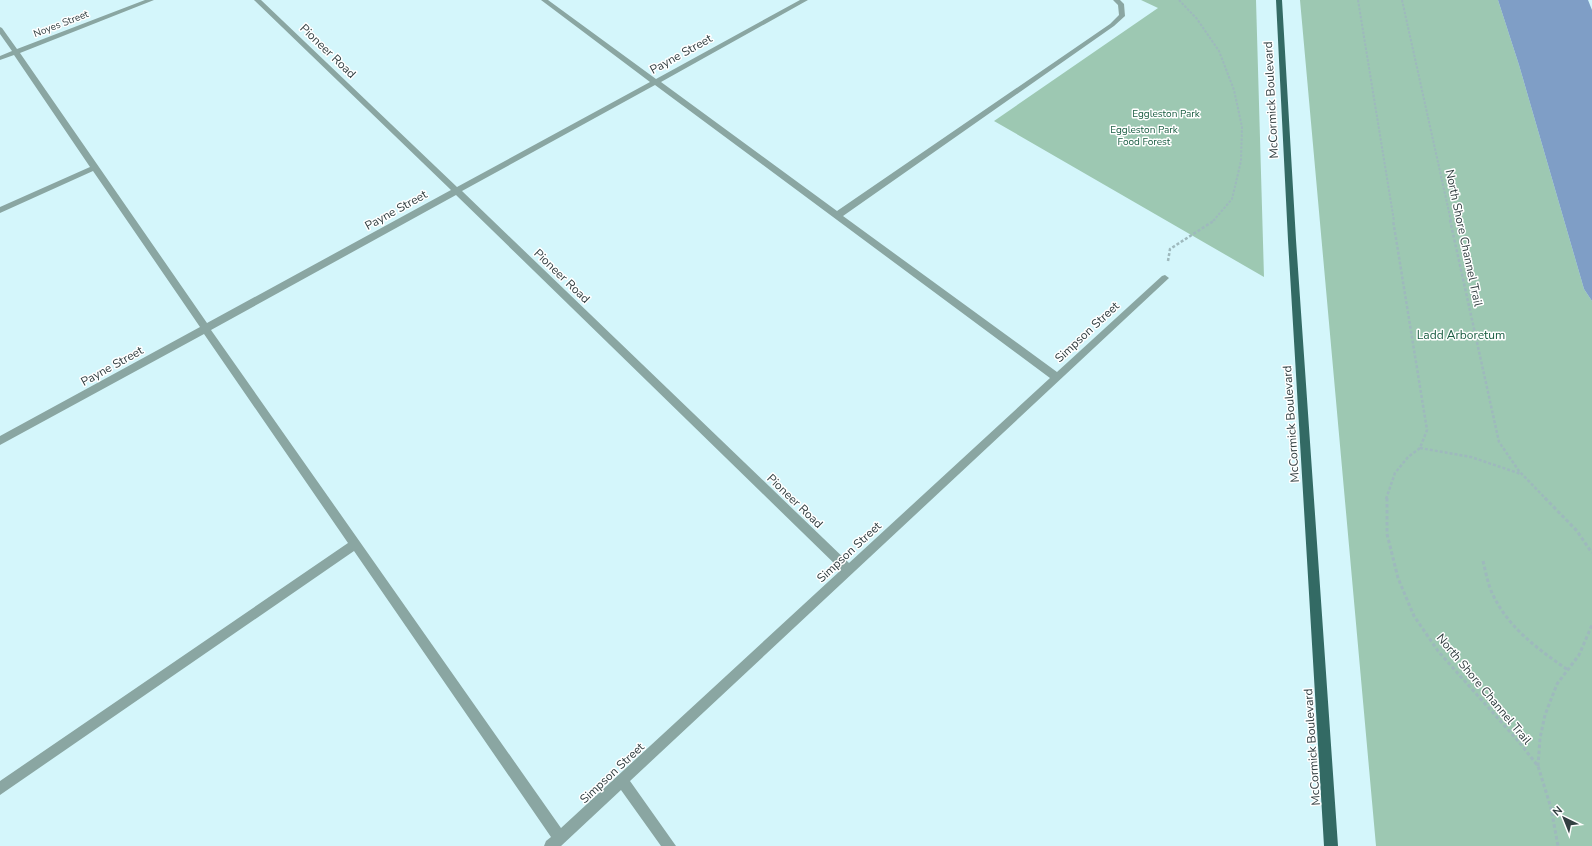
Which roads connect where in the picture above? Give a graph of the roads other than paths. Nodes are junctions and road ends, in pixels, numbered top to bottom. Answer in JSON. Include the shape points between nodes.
{"nodes":[{"id":1,"x":151,"y":0,"type":"edge"},
{"id":2,"x":257,"y":0,"type":"edge"},
{"id":3,"x":544,"y":0,"type":"edge"},
{"id":4,"x":805,"y":0,"type":"edge"},
{"id":5,"x":1116,"y":0,"type":"edge"},
{"id":6,"x":1279,"y":0,"type":"edge"},
{"id":7,"x":0,"y":29,"type":"edge"},
{"id":8,"x":17,"y":52,"type":"junction"},
{"id":9,"x":0,"y":58,"type":"edge"},
{"id":10,"x":654,"y":82,"type":"junction"},
{"id":11,"x":94,"y":168,"type":"junction"},
{"id":12,"x":456,"y":190,"type":"junction"},
{"id":13,"x":0,"y":210,"type":"edge"},
{"id":14,"x":836,"y":216,"type":"junction"},
{"id":15,"x":1165,"y":278,"type":"road end"},
{"id":16,"x":205,"y":328,"type":"junction"},
{"id":17,"x":1056,"y":378,"type":"junction"},
{"id":18,"x":0,"y":441,"type":"edge"},
{"id":19,"x":355,"y":544,"type":"junction"},
{"id":20,"x":849,"y":570,"type":"junction"},
{"id":21,"x":622,"y":781,"type":"junction"},
{"id":22,"x":0,"y":789,"type":"edge"},
{"id":23,"x":556,"y":842,"type":"edge"},
{"id":24,"x":669,"y":846,"type":"edge"},
{"id":25,"x":1331,"y":846,"type":"edge"}],
"edges":[{"from":1,"to":8,"type":"street","name":"Noyes Street"},
{"from":2,"to":12,"type":"street","name":"Pioneer Road"},
{"from":3,"to":10,"type":"street"},
{"from":4,"to":10,"type":"street","name":"Payne Street"},
{"from":5,"to":14,"type":"street","via":[[1121,4],[1122,16],[1112,26]]},
{"from":6,"to":25,"type":"main road","name":"McCormick Boulevard"},
{"from":7,"to":8,"type":"street"},
{"from":8,"to":9,"type":"street","name":"Noyes Street"},
{"from":8,"to":11,"type":"street"},
{"from":10,"to":12,"type":"street","name":"Payne Street"},
{"from":10,"to":14,"type":"street"},
{"from":11,"to":13,"type":"street"},
{"from":11,"to":16,"type":"street"},
{"from":12,"to":16,"type":"street","name":"Payne Street"},
{"from":12,"to":20,"type":"street","name":"Pioneer Road"},
{"from":14,"to":17,"type":"street"},
{"from":15,"to":17,"type":"street","name":"Simpson Street"},
{"from":16,"to":18,"type":"street","name":"Payne Street"},
{"from":16,"to":19,"type":"street"},
{"from":17,"to":20,"type":"street","name":"Simpson Street"},
{"from":19,"to":22,"type":"street"},
{"from":19,"to":23,"type":"street"},
{"from":20,"to":21,"type":"street","name":"Simpson Street"},
{"from":21,"to":23,"type":"street","name":"Simpson Street"},
{"from":21,"to":24,"type":"street"}]}
